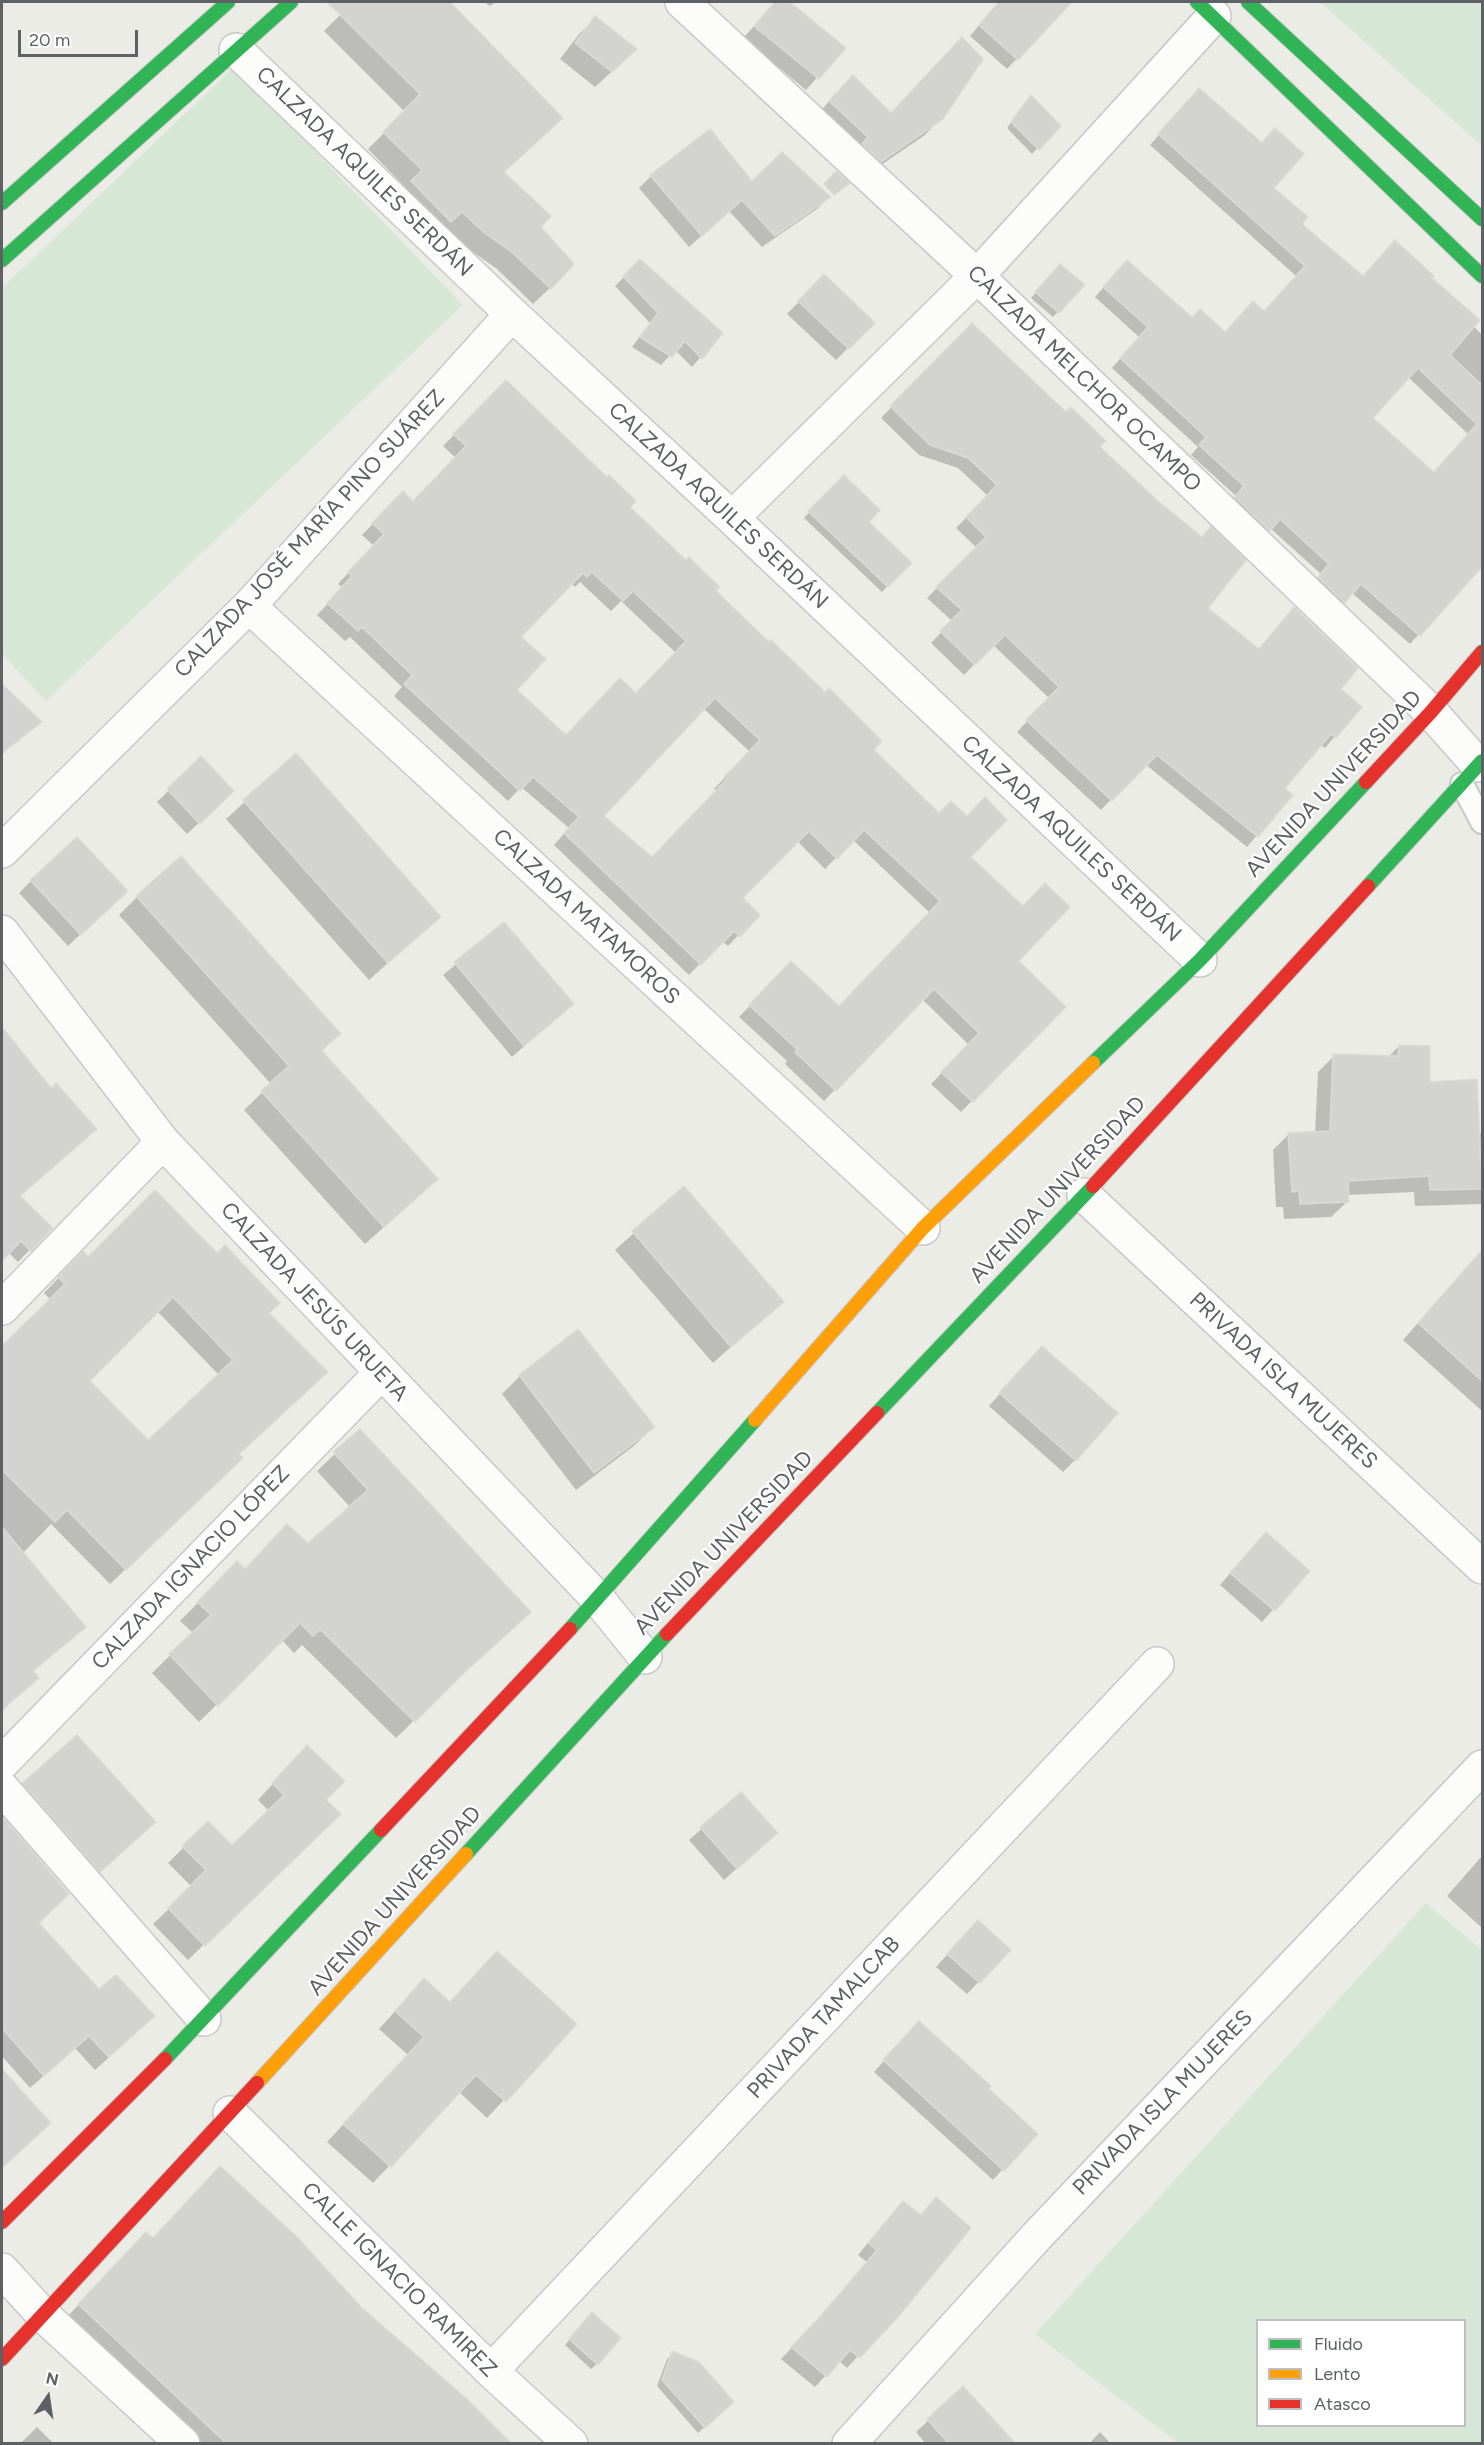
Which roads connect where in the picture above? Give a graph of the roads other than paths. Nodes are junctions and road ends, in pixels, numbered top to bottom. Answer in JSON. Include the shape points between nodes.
{"nodes":[{"id":1,"x":228,"y":2,"type":"edge"},
{"id":2,"x":291,"y":2,"type":"edge"},
{"id":3,"x":682,"y":2,"type":"edge"},
{"id":4,"x":1248,"y":2,"type":"edge"},
{"id":5,"x":1205,"y":9,"type":"edge"},
{"id":6,"x":236,"y":50,"type":"junction"},
{"id":7,"x":2,"y":203,"type":"edge"},
{"id":8,"x":1482,"y":219,"type":"edge"},
{"id":9,"x":2,"y":260,"type":"edge"},
{"id":10,"x":976,"y":276,"type":"junction"},
{"id":11,"x":1482,"y":276,"type":"edge"},
{"id":12,"x":512,"y":314,"type":"junction"},
{"id":13,"x":732,"y":518,"type":"junction"},
{"id":14,"x":249,"y":606,"type":"junction"},
{"id":15,"x":1482,"y":652,"type":"edge"},
{"id":16,"x":1431,"y":712,"type":"junction"},
{"id":17,"x":1474,"y":770,"type":"edge"},
{"id":18,"x":1482,"y":822,"type":"edge"},
{"id":19,"x":2,"y":851,"type":"edge"},
{"id":20,"x":2,"y":932,"type":"edge"},
{"id":21,"x":1200,"y":960,"type":"junction"},
{"id":22,"x":163,"y":1142,"type":"junction"},
{"id":23,"x":1084,"y":1195,"type":"junction"},
{"id":24,"x":923,"y":1228,"type":"junction"},
{"id":25,"x":2,"y":1308,"type":"edge"},
{"id":26,"x":381,"y":1373,"type":"junction"},
{"id":27,"x":1482,"y":1567,"type":"edge"},
{"id":28,"x":598,"y":1599,"type":"junction"},
{"id":29,"x":645,"y":1657,"type":"junction"},
{"id":30,"x":1157,"y":1664,"type":"dead end"},
{"id":31,"x":2,"y":1763,"type":"edge"},
{"id":32,"x":1482,"y":1767,"type":"edge"},
{"id":33,"x":2,"y":1788,"type":"edge"},
{"id":34,"x":204,"y":2019,"type":"junction"},
{"id":35,"x":230,"y":2113,"type":"junction"},
{"id":36,"x":2,"y":2222,"type":"edge"},
{"id":37,"x":2,"y":2270,"type":"edge"},
{"id":38,"x":43,"y":2315,"type":"junction"},
{"id":39,"x":2,"y":2359,"type":"edge"},
{"id":40,"x":491,"y":2371,"type":"junction"},
{"id":41,"x":183,"y":2444,"type":"edge"},
{"id":42,"x":571,"y":2444,"type":"edge"},
{"id":43,"x":849,"y":2444,"type":"edge"}],
"edges":[{"from":1,"to":7,"type":"main road"},
{"from":2,"to":6,"type":"main road"},
{"from":3,"to":10,"type":"street","name":"CALZADA MELCHOR OCAMPO"},
{"from":4,"to":8,"type":"main road"},
{"from":5,"to":10,"type":"street"},
{"from":5,"to":11,"type":"main road"},
{"from":6,"to":9,"type":"main road"},
{"from":6,"to":12,"type":"street","name":"CALZADA AQUILES SERDÁN"},
{"from":10,"to":13,"type":"street"},
{"from":10,"to":16,"type":"street","name":"CALZADA MELCHOR OCAMPO"},
{"from":12,"to":13,"type":"street","name":"CALZADA AQUILES SERDÁN"},
{"from":12,"to":14,"type":"street","name":"CALZADA JOSÉ MARÍA PINO SUÁREZ"},
{"from":13,"to":21,"type":"street","name":"CALZADA AQUILES SERDÁN"},
{"from":14,"to":19,"type":"street","name":"CALZADA JOSÉ MARÍA PINO SUÁREZ"},
{"from":14,"to":24,"type":"street","name":"CALZADA MATAMOROS"},
{"from":15,"to":16,"type":"main road","name":"AVENIDA UNIVERSIDAD"},
{"from":16,"to":17,"type":"street","name":"CALZADA MELCHOR OCAMPO"},
{"from":16,"to":21,"type":"main road","name":"AVENIDA UNIVERSIDAD"},
{"from":17,"to":18,"type":"lane"},
{"from":17,"to":23,"type":"main road","name":"AVENIDA UNIVERSIDAD"},
{"from":20,"to":22,"type":"street","name":"CALZADA JESÚS URUETA"},
{"from":21,"to":24,"type":"main road","name":"AVENIDA UNIVERSIDAD"},
{"from":22,"to":25,"type":"street"},
{"from":22,"to":26,"type":"street","name":"CALZADA JESÚS URUETA"},
{"from":23,"to":27,"type":"street","name":"PRIVADA ISLA MUJERES"},
{"from":23,"to":29,"type":"main road","name":"AVENIDA UNIVERSIDAD"},
{"from":24,"to":28,"type":"main road","name":"AVENIDA UNIVERSIDAD"},
{"from":26,"to":28,"type":"street","name":"CALZADA JESÚS URUETA"},
{"from":26,"to":31,"type":"street","name":"CALZADA IGNACIO LÓPEZ"},
{"from":28,"to":29,"type":"street","name":"CALZADA JESÚS URUETA"},
{"from":28,"to":34,"type":"main road","name":"AVENIDA UNIVERSIDAD"},
{"from":29,"to":35,"type":"main road","name":"AVENIDA UNIVERSIDAD"},
{"from":30,"to":40,"type":"street","name":"PRIVADA TAMALCAB"},
{"from":32,"to":43,"type":"street","name":"PRIVADA ISLA MUJERES","via":[[1036,2237]]},
{"from":33,"to":34,"type":"street"},
{"from":34,"to":36,"type":"main road","name":"AVENIDA UNIVERSIDAD"},
{"from":35,"to":38,"type":"main road","name":"AVENIDA UNIVERSIDAD"},
{"from":35,"to":40,"type":"street","name":"CALLE IGNACIO RAMIREZ"},
{"from":37,"to":38,"type":"street"},
{"from":38,"to":39,"type":"main road","name":"AVENIDA UNIVERSIDAD"},
{"from":38,"to":41,"type":"street"},
{"from":40,"to":42,"type":"street","name":"CALLE IGNACIO RAMIREZ"}]}
